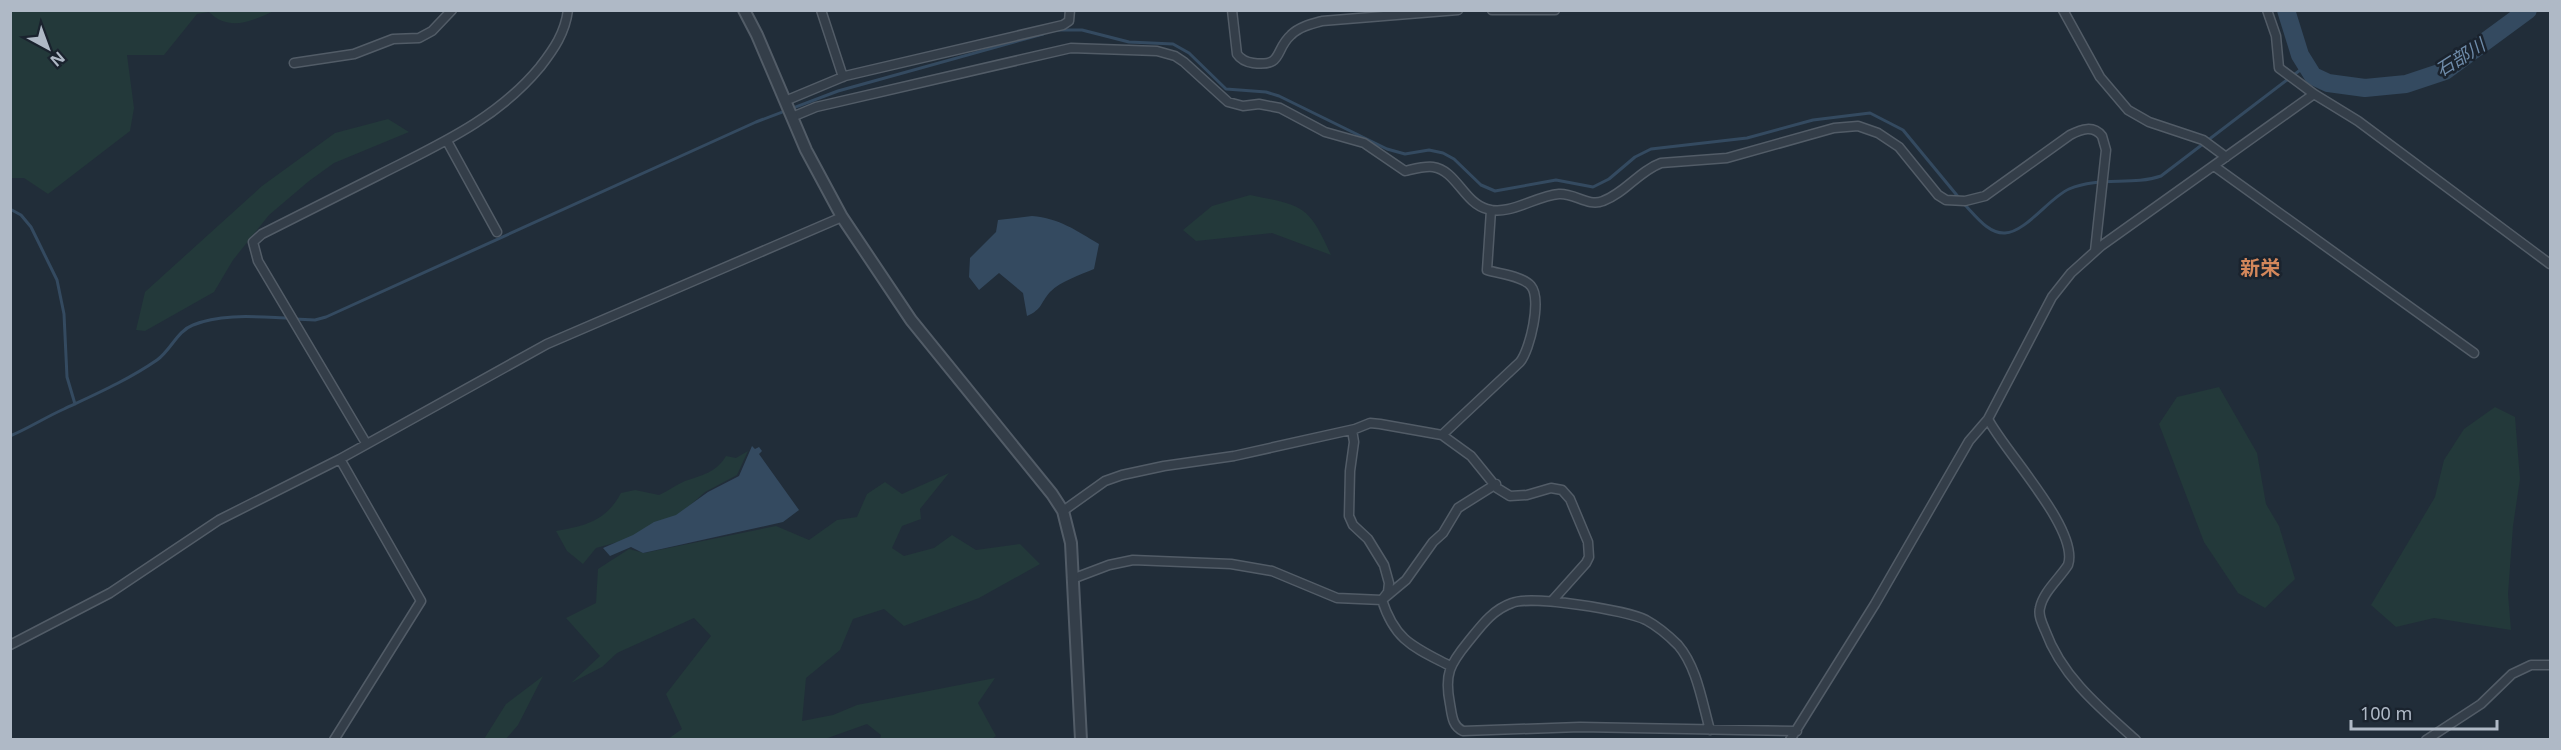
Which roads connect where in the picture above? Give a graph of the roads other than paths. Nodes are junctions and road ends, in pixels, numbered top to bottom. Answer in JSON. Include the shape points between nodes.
{"nodes":[{"id":1,"x":452,"y":10,"type":"edge"},
{"id":2,"x":568,"y":10,"type":"edge"},
{"id":3,"x":744,"y":10,"type":"edge"},
{"id":4,"x":821,"y":10,"type":"edge"},
{"id":5,"x":1070,"y":10,"type":"edge"},
{"id":6,"x":1232,"y":10,"type":"edge"},
{"id":7,"x":1458,"y":10,"type":"edge"},
{"id":8,"x":1492,"y":10,"type":"edge"},
{"id":9,"x":1554,"y":10,"type":"edge"},
{"id":10,"x":2063,"y":10,"type":"edge"},
{"id":11,"x":2267,"y":10,"type":"edge"},
{"id":12,"x":294,"y":63,"type":"dead end"},
{"id":13,"x":843,"y":77,"type":"junction"},
{"id":14,"x":2314,"y":94,"type":"junction"},
{"id":15,"x":785,"y":101,"type":"junction"},
{"id":16,"x":792,"y":117,"type":"junction"},
{"id":17,"x":447,"y":141,"type":"junction"},
{"id":18,"x":2226,"y":157,"type":"junction"},
{"id":19,"x":2214,"y":166,"type":"junction"},
{"id":20,"x":1491,"y":210,"type":"junction"},
{"id":21,"x":842,"y":217,"type":"junction"},
{"id":22,"x":497,"y":232,"type":"dead end"},
{"id":23,"x":2095,"y":251,"type":"junction"},
{"id":24,"x":2550,"y":264,"type":"edge"},
{"id":25,"x":2474,"y":353,"type":"dead end"},
{"id":26,"x":1988,"y":419,"type":"junction"},
{"id":27,"x":1352,"y":430,"type":"junction"},
{"id":28,"x":1442,"y":435,"type":"junction"},
{"id":29,"x":366,"y":443,"type":"junction"},
{"id":30,"x":340,"y":459,"type":"junction"},
{"id":31,"x":1496,"y":484,"type":"junction"},
{"id":32,"x":1063,"y":511,"type":"junction"},
{"id":33,"x":1072,"y":579,"type":"junction"},
{"id":34,"x":1382,"y":600,"type":"junction"},
{"id":35,"x":1551,"y":601,"type":"junction"},
{"id":36,"x":10,"y":645,"type":"edge"},
{"id":37,"x":2550,"y":665,"type":"edge"},
{"id":38,"x":1450,"y":666,"type":"junction"},
{"id":39,"x":1710,"y":730,"type":"junction"},
{"id":40,"x":1797,"y":731,"type":"junction"},
{"id":41,"x":334,"y":740,"type":"edge"},
{"id":42,"x":1081,"y":740,"type":"edge"},
{"id":43,"x":1790,"y":740,"type":"edge"},
{"id":44,"x":2136,"y":740,"type":"edge"},
{"id":45,"x":2426,"y":740,"type":"edge"}],
"edges":[{"from":1,"to":12,"type":"street","via":[[432,31],[419,38],[393,39],[354,54]]},
{"from":2,"to":17,"type":"street","via":[[562,36],[528,81],[504,105]]},
{"from":3,"to":15,"type":"street"},
{"from":4,"to":13,"type":"street"},
{"from":5,"to":13,"type":"street","via":[[1069,21],[1064,25]]},
{"from":6,"to":7,"type":"street","via":[[1237,54],[1248,63],[1264,65],[1276,59],[1291,35],[1322,21]]},
{"from":8,"to":9,"type":"street"},
{"from":10,"to":18,"type":"street","via":[[2100,77],[2128,110],[2149,122],[2204,140]]},
{"from":11,"to":14,"type":"street","via":[[2276,36],[2279,68]]},
{"from":13,"to":15,"type":"street"},
{"from":14,"to":18,"type":"street"},
{"from":14,"to":24,"type":"street","via":[[2358,121]]},
{"from":15,"to":16,"type":"street"},
{"from":16,"to":20,"type":"street","via":[[816,107],[1071,48],[1157,51],[1184,62],[1228,102],[1280,108],[1325,132],[1364,143],[1405,171],[1437,168],[1477,205]]},
{"from":16,"to":21,"type":"street"},
{"from":17,"to":22,"type":"street"},
{"from":17,"to":29,"type":"street","via":[[253,242],[258,261]]},
{"from":18,"to":19,"type":"street"},
{"from":19,"to":23,"type":"street"},
{"from":19,"to":25,"type":"street"},
{"from":20,"to":23,"type":"street","via":[[1557,194],[1600,202],[1653,166],[1727,158],[1847,125],[1868,129],[1892,141],[1938,195],[1946,200],[1965,201],[1985,196],[2070,135],[2092,129],[2102,136],[2106,150]]},
{"from":20,"to":28,"type":"street","via":[[1487,270],[1526,281],[1534,290],[1536,303],[1529,341],[1520,362]]},
{"from":21,"to":29,"type":"street","via":[[547,344]]},
{"from":21,"to":32,"type":"street","via":[[911,320]]},
{"from":23,"to":26,"type":"street","via":[[2052,297]]},
{"from":26,"to":40,"type":"street","via":[[1969,441]]},
{"from":26,"to":44,"type":"street","via":[[2039,491],[2067,545],[2068,565],[2040,605],[2048,640],[2082,690]]},
{"from":27,"to":28,"type":"street","via":[[1370,423]]},
{"from":27,"to":32,"type":"street","via":[[1122,475],[1105,481]]},
{"from":27,"to":34,"type":"street","via":[[1349,516],[1384,565],[1389,583]]},
{"from":28,"to":31,"type":"street","via":[[1472,456]]},
{"from":29,"to":30,"type":"street"},
{"from":30,"to":36,"type":"street","via":[[219,520],[110,593]]},
{"from":30,"to":41,"type":"street","via":[[421,601]]},
{"from":31,"to":34,"type":"street","via":[[1454,513],[1406,580]]},
{"from":31,"to":35,"type":"street","via":[[1510,496],[1557,488],[1570,499],[1588,542],[1589,557]]},
{"from":32,"to":33,"type":"street","via":[[1071,543]]},
{"from":33,"to":34,"type":"street","via":[[1133,560],[1231,564],[1272,571],[1337,598]]},
{"from":33,"to":42,"type":"street"},
{"from":34,"to":38,"type":"street","via":[[1390,622],[1406,642]]},
{"from":35,"to":38,"type":"street","via":[[1519,600],[1495,612]]},
{"from":35,"to":39,"type":"street","via":[[1622,611],[1645,620],[1670,638],[1690,665]]},
{"from":37,"to":45,"type":"street","via":[[2531,664],[2512,674],[2481,704]]},
{"from":38,"to":39,"type":"street","via":[[1452,719],[1463,731],[1580,727]]},
{"from":39,"to":40,"type":"street"},
{"from":40,"to":43,"type":"street"}]}
